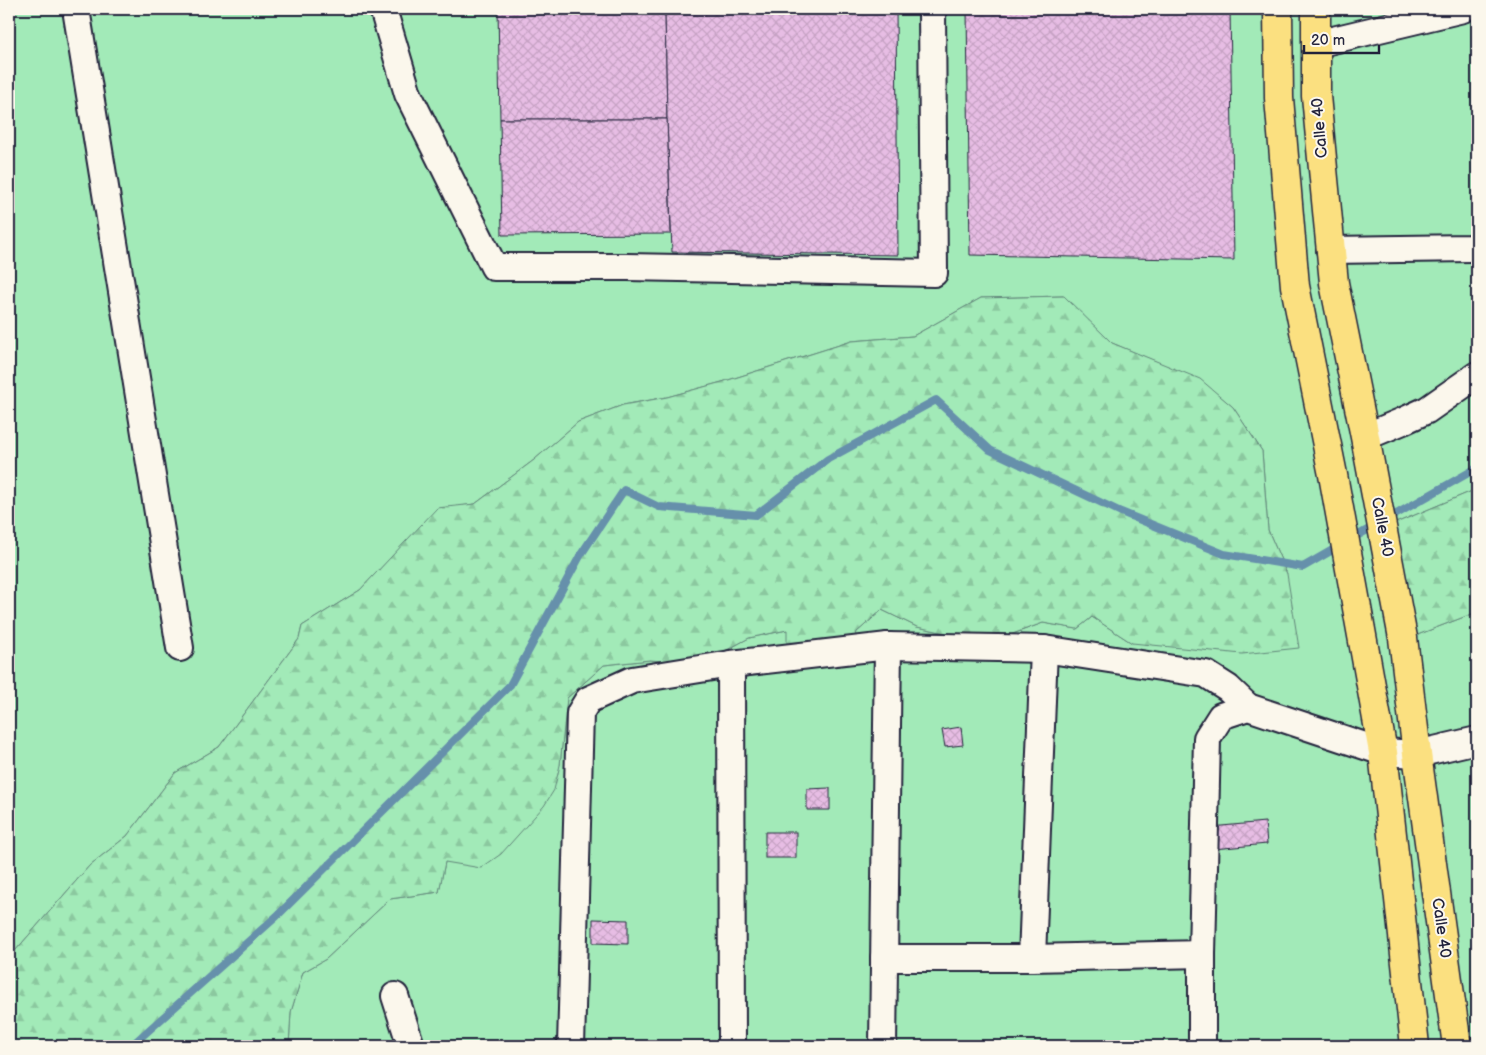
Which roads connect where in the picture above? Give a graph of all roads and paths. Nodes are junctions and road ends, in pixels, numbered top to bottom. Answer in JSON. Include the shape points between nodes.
{"nodes":[{"id":1,"x":76,"y":9,"type":"edge"},
{"id":2,"x":382,"y":9,"type":"edge"},
{"id":3,"x":932,"y":9,"type":"edge"},
{"id":4,"x":1278,"y":9,"type":"edge"},
{"id":5,"x":1316,"y":9,"type":"edge"},
{"id":6,"x":1463,"y":9,"type":"edge"},
{"id":7,"x":1316,"y":44,"type":"junction"},
{"id":8,"x":1477,"y":246,"type":"edge"},
{"id":9,"x":1330,"y":250,"type":"junction"},
{"id":10,"x":1477,"y":375,"type":"edge"},
{"id":11,"x":1365,"y":436,"type":"junction"},
{"id":12,"x":888,"y":646,"type":"junction"},
{"id":13,"x":180,"y":648,"type":"dead end"},
{"id":14,"x":1044,"y":649,"type":"junction"},
{"id":15,"x":731,"y":664,"type":"junction"},
{"id":16,"x":1248,"y":707,"type":"junction"},
{"id":17,"x":1477,"y":740,"type":"edge"},
{"id":18,"x":1383,"y":752,"type":"junction"},
{"id":19,"x":1417,"y":754,"type":"junction"},
{"id":20,"x":1202,"y":954,"type":"junction"},
{"id":21,"x":884,"y":958,"type":"junction"},
{"id":22,"x":1032,"y":958,"type":"junction"},
{"id":23,"x":395,"y":996,"type":"dead end"},
{"id":24,"x":411,"y":1046,"type":"edge"},
{"id":25,"x":571,"y":1046,"type":"edge"},
{"id":26,"x":732,"y":1046,"type":"edge"},
{"id":27,"x":883,"y":1046,"type":"edge"},
{"id":28,"x":1202,"y":1046,"type":"edge"},
{"id":29,"x":1415,"y":1046,"type":"edge"},
{"id":30,"x":1457,"y":1046,"type":"edge"}],
"edges":[{"from":1,"to":13,"type":"street"},
{"from":2,"to":3,"type":"street","via":[[408,94],[494,267],[934,273]]},
{"from":4,"to":18,"type":"main road","via":[[1279,98],[1295,286]]},
{"from":5,"to":7,"type":"main road","name":"Calle 40"},
{"from":6,"to":7,"type":"street"},
{"from":7,"to":9,"type":"main road","name":"Calle 40","via":[[1316,96]]},
{"from":8,"to":9,"type":"street"},
{"from":9,"to":11,"type":"main road","name":"Calle 40"},
{"from":10,"to":11,"type":"street","via":[[1427,410]]},
{"from":11,"to":19,"type":"main road","name":"Calle 40","via":[[1403,638]]},
{"from":12,"to":14,"type":"street"},
{"from":12,"to":15,"type":"street"},
{"from":12,"to":21,"type":"street"},
{"from":14,"to":16,"type":"street","via":[[1206,674],[1228,688]]},
{"from":14,"to":22,"type":"street"},
{"from":15,"to":25,"type":"street","via":[[632,680],[588,700],[580,712]]},
{"from":15,"to":26,"type":"street"},
{"from":16,"to":18,"type":"street"},
{"from":16,"to":20,"type":"street","via":[[1221,716],[1207,738]]},
{"from":17,"to":19,"type":"street"},
{"from":18,"to":19,"type":"street"},
{"from":18,"to":29,"type":"main road"},
{"from":19,"to":30,"type":"main road","name":"Calle 40"},
{"from":20,"to":22,"type":"street"},
{"from":20,"to":28,"type":"street"},
{"from":21,"to":22,"type":"street"},
{"from":21,"to":27,"type":"street"},
{"from":23,"to":24,"type":"street"}]}
